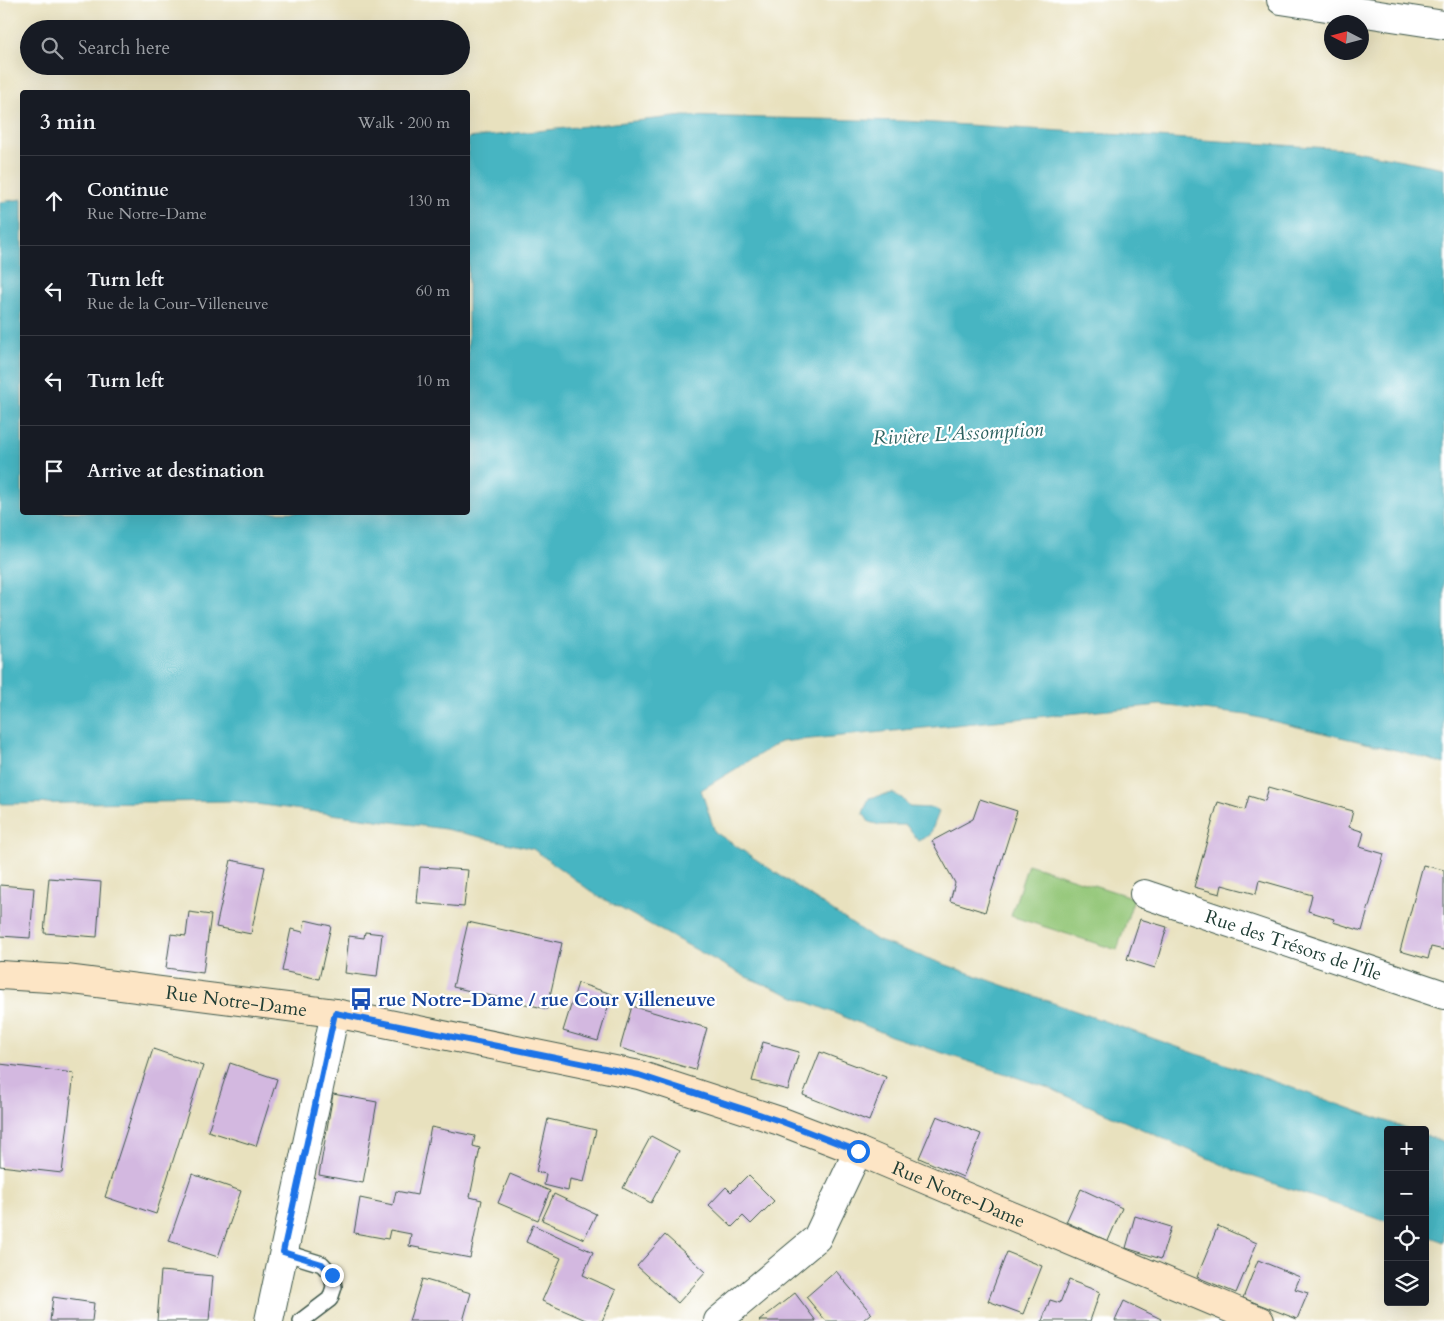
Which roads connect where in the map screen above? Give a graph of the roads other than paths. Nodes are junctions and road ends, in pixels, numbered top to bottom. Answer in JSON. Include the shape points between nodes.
{"nodes":[{"id":1,"x":1281,"y":0,"type":"edge"},
{"id":2,"x":1444,"y":25,"type":"edge"},
{"id":3,"x":1144,"y":894,"type":"dead end"},
{"id":4,"x":0,"y":975,"type":"edge"},
{"id":5,"x":1444,"y":995,"type":"edge"},
{"id":6,"x":335,"y":1013,"type":"junction"},
{"id":7,"x":858,"y":1151,"type":"junction"},
{"id":8,"x":283,"y":1252,"type":"junction"},
{"id":9,"x":269,"y":1321,"type":"edge"},
{"id":10,"x":301,"y":1321,"type":"edge"},
{"id":11,"x":718,"y":1321,"type":"edge"},
{"id":12,"x":1260,"y":1321,"type":"edge"}],
"edges":[{"from":1,"to":2,"type":"street"},
{"from":3,"to":5,"type":"street","name":"Rue des Trésors de l'Île"},
{"from":4,"to":6,"type":"main road","name":"Rue Notre-Dame","via":[[66,979]]},
{"from":6,"to":7,"type":"main road","name":"Rue Notre-Dame","via":[[639,1075],[780,1121]]},
{"from":6,"to":8,"type":"street"},
{"from":7,"to":11,"type":"street","via":[[817,1238]]},
{"from":7,"to":12,"type":"main road","name":"Rue Notre-Dame"},
{"from":8,"to":9,"type":"street"},
{"from":8,"to":10,"type":"lane","via":[[322,1264],[332,1275],[334,1287],[330,1299]]}]}
